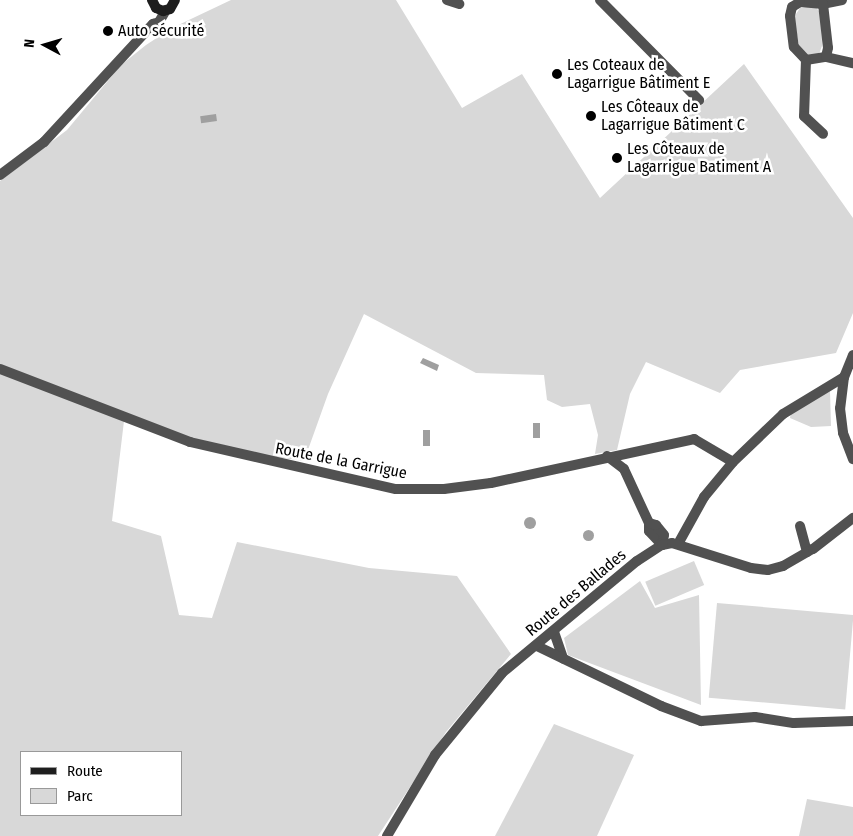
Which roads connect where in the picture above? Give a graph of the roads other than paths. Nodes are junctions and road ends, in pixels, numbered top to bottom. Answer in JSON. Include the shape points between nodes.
{"nodes":[{"id":1,"x":447,"y":0,"type":"edge"},
{"id":2,"x":600,"y":0,"type":"edge"},
{"id":3,"x":842,"y":0,"type":"edge"},
{"id":4,"x":152,"y":2,"type":"edge"},
{"id":5,"x":173,"y":3,"type":"edge"},
{"id":6,"x":460,"y":4,"type":"dead end"},
{"id":7,"x":791,"y":4,"type":"edge"},
{"id":8,"x":823,"y":4,"type":"junction"},
{"id":9,"x":153,"y":24,"type":"junction"},
{"id":10,"x":826,"y":57,"type":"junction"},
{"id":11,"x":806,"y":60,"type":"junction"},
{"id":12,"x":853,"y":63,"type":"edge"},
{"id":13,"x":700,"y":100,"type":"dead end"},
{"id":14,"x":823,"y":134,"type":"dead end"},
{"id":15,"x":0,"y":176,"type":"edge"},
{"id":16,"x":853,"y":355,"type":"edge"},
{"id":17,"x":0,"y":370,"type":"edge"},
{"id":18,"x":844,"y":377,"type":"junction"},
{"id":19,"x":607,"y":456,"type":"junction"},
{"id":20,"x":853,"y":459,"type":"edge"},
{"id":21,"x":734,"y":462,"type":"junction"},
{"id":22,"x":853,"y":518,"type":"edge"},
{"id":23,"x":800,"y":526,"type":"dead end"},
{"id":24,"x":662,"y":544,"type":"junction"},
{"id":25,"x":678,"y":544,"type":"junction"},
{"id":26,"x":807,"y":552,"type":"junction"},
{"id":27,"x":554,"y":632,"type":"junction"},
{"id":28,"x":537,"y":646,"type":"junction"},
{"id":29,"x":563,"y":658,"type":"junction"},
{"id":30,"x":853,"y":721,"type":"edge"},
{"id":31,"x":387,"y":836,"type":"edge"}],
"edges":[{"from":1,"to":6,"type":"street"},
{"from":2,"to":13,"type":"street"},
{"from":3,"to":8,"type":"street"},
{"from":4,"to":5,"type":"street"},
{"from":4,"to":9,"type":"street"},
{"from":5,"to":9,"type":"street","via":[[159,22]]},
{"from":7,"to":8,"type":"street"},
{"from":7,"to":11,"type":"street","via":[[794,47]]},
{"from":8,"to":10,"type":"street","via":[[828,48]]},
{"from":9,"to":15,"type":"street","via":[[44,142]]},
{"from":10,"to":11,"type":"street"},
{"from":10,"to":12,"type":"street"},
{"from":11,"to":14,"type":"street","via":[[804,116]]},
{"from":16,"to":18,"type":"street"},
{"from":17,"to":19,"type":"street","name":"Route de la Garrigue","via":[[190,442],[396,489],[444,489],[492,483]]},
{"from":18,"to":20,"type":"street","via":[[840,408],[843,433]]},
{"from":18,"to":21,"type":"street","via":[[783,414]]},
{"from":19,"to":21,"type":"street","name":"Route de la Garrigue","via":[[694,439]]},
{"from":19,"to":24,"type":"street","via":[[624,469],[649,523],[656,525],[664,535]]},
{"from":21,"to":25,"type":"street","via":[[704,497]]},
{"from":22,"to":26,"type":"street"},
{"from":23,"to":26,"type":"street"},
{"from":24,"to":25,"type":"street"},
{"from":24,"to":27,"type":"street","name":"Route des Ballades","via":[[594,594]]},
{"from":25,"to":26,"type":"street","via":[[751,568],[768,570]]},
{"from":27,"to":28,"type":"street","name":"Route des Ballades"},
{"from":27,"to":29,"type":"street"},
{"from":28,"to":29,"type":"street"},
{"from":28,"to":31,"type":"street","name":"Route des Ballades","via":[[502,672],[435,755]]},
{"from":29,"to":30,"type":"street","via":[[661,706],[701,721],[755,717],[794,723]]}]}
